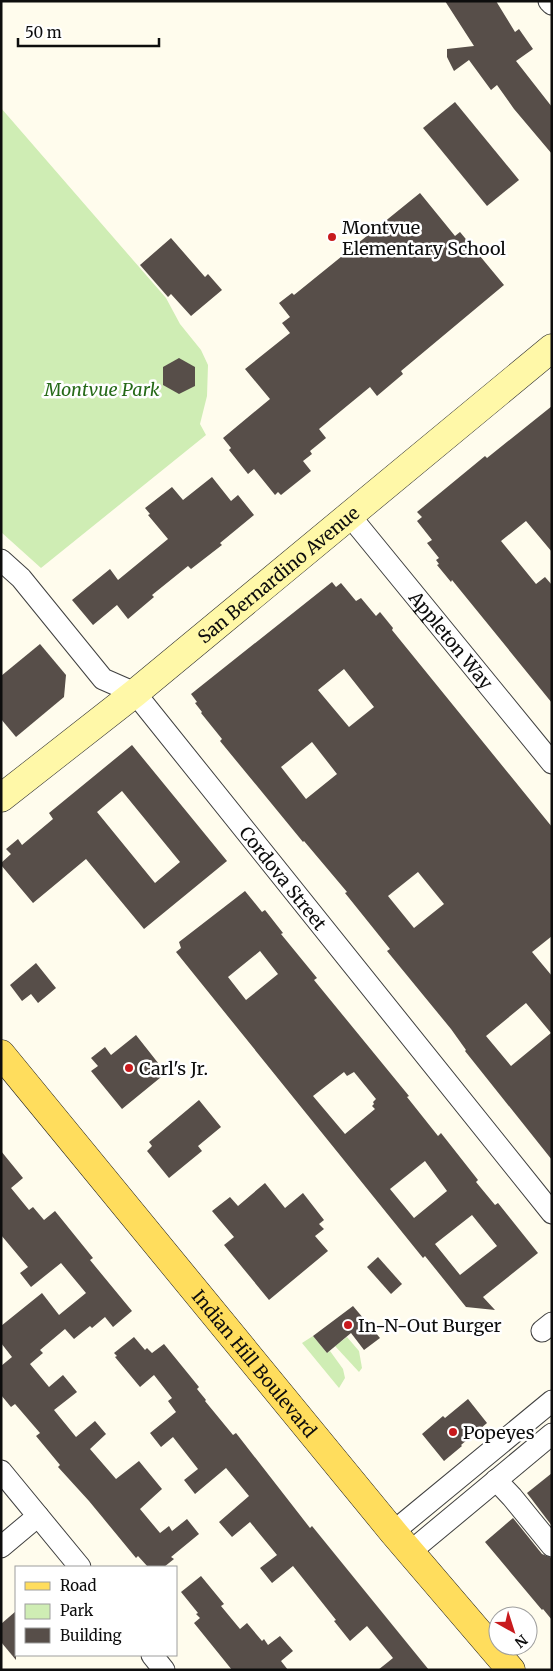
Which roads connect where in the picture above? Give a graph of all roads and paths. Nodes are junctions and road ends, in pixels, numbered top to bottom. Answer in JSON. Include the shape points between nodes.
{"nodes":[{"id":1,"x":550,"y":1,"type":"edge"},
{"id":2,"x":552,"y":4,"type":"edge"},
{"id":3,"x":552,"y":348,"type":"edge"},
{"id":4,"x":350,"y":516,"type":"junction"},
{"id":5,"x":1,"y":560,"type":"edge"},
{"id":6,"x":135,"y":693,"type":"junction"},
{"id":7,"x":552,"y":763,"type":"edge"},
{"id":8,"x":1,"y":798,"type":"edge"},
{"id":9,"x":1,"y":1054,"type":"edge"},
{"id":10,"x":552,"y":1212,"type":"edge"},
{"id":11,"x":552,"y":1401,"type":"edge"},
{"id":12,"x":552,"y":1434,"type":"edge"},
{"id":13,"x":1,"y":1471,"type":"edge"},
{"id":14,"x":496,"y":1480,"type":"junction"},
{"id":15,"x":38,"y":1516,"type":"junction"},
{"id":16,"x":402,"y":1542,"type":"junction"},
{"id":17,"x":552,"y":1546,"type":"edge"},
{"id":18,"x":1,"y":1547,"type":"edge"},
{"id":19,"x":79,"y":1566,"type":"edge"},
{"id":20,"x":153,"y":1656,"type":"edge"},
{"id":21,"x":164,"y":1670,"type":"edge"},
{"id":22,"x":511,"y":1670,"type":"edge"}],
"edges":[{"from":1,"to":2,"type":"street"},
{"from":3,"to":4,"type":"main road","name":"San Bernardino Avenue"},
{"from":4,"to":6,"type":"main road","name":"San Bernardino Avenue"},
{"from":4,"to":7,"type":"street","name":"Appleton Way"},
{"from":5,"to":6,"type":"street","name":"Cordova Street","via":[[21,578],[103,679]]},
{"from":6,"to":8,"type":"main road","name":"San Bernardino Avenue"},
{"from":6,"to":10,"type":"street","name":"Cordova Street"},
{"from":9,"to":16,"type":"main road","name":"Indian Hill Boulevard"},
{"from":11,"to":16,"type":"street"},
{"from":12,"to":14,"type":"street"},
{"from":13,"to":15,"type":"street"},
{"from":14,"to":16,"type":"street"},
{"from":14,"to":17,"type":"street"},
{"from":15,"to":18,"type":"street"},
{"from":15,"to":19,"type":"street"},
{"from":16,"to":22,"type":"main road","name":"Indian Hill Boulevard"},
{"from":20,"to":21,"type":"street"}]}
